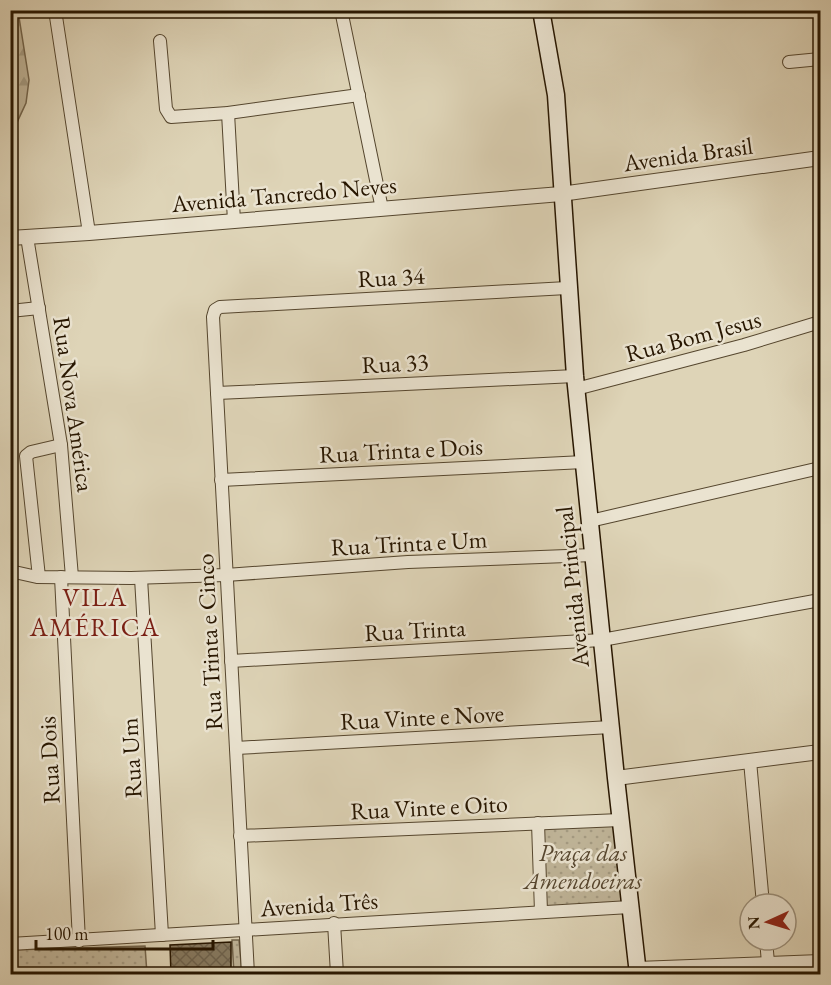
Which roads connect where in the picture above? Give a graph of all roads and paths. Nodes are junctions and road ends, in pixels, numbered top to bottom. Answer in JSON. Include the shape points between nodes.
{"nodes":[{"id":1,"x":55,"y":10,"type":"edge"},
{"id":2,"x":341,"y":10,"type":"edge"},
{"id":3,"x":541,"y":10,"type":"edge"},
{"id":4,"x":160,"y":41,"type":"dead end"},
{"id":5,"x":820,"y":59,"type":"edge"},
{"id":6,"x":789,"y":62,"type":"dead end"},
{"id":7,"x":359,"y":95,"type":"junction"},
{"id":8,"x":228,"y":113,"type":"junction"},
{"id":9,"x":820,"y":158,"type":"edge"},
{"id":10,"x":561,"y":194,"type":"junction"},
{"id":11,"x":382,"y":209,"type":"junction"},
{"id":12,"x":234,"y":221,"type":"junction"},
{"id":13,"x":89,"y":233,"type":"junction"},
{"id":14,"x":27,"y":237,"type":"junction"},
{"id":15,"x":10,"y":238,"type":"edge"},
{"id":16,"x":567,"y":288,"type":"junction"},
{"id":17,"x":39,"y":308,"type":"junction"},
{"id":18,"x":217,"y":309,"type":"joint"},
{"id":19,"x":10,"y":311,"type":"edge"},
{"id":20,"x":820,"y":322,"type":"edge"},
{"id":21,"x":575,"y":382,"type":"junction"},
{"id":22,"x":217,"y":393,"type":"junction"},
{"id":23,"x":61,"y":445,"type":"junction"},
{"id":24,"x":584,"y":462,"type":"junction"},
{"id":25,"x":820,"y":468,"type":"edge"},
{"id":26,"x":221,"y":480,"type":"junction"},
{"id":27,"x":590,"y":521,"type":"junction"},
{"id":28,"x":593,"y":555,"type":"junction"},
{"id":29,"x":10,"y":571,"type":"edge"},
{"id":30,"x":226,"y":575,"type":"junction"},
{"id":31,"x":39,"y":577,"type":"junction"},
{"id":32,"x":66,"y":577,"type":"junction"},
{"id":33,"x":141,"y":578,"type":"junction"},
{"id":34,"x":820,"y":600,"type":"edge"},
{"id":35,"x":602,"y":640,"type":"junction"},
{"id":36,"x":231,"y":661,"type":"junction"},
{"id":37,"x":611,"y":727,"type":"junction"},
{"id":38,"x":236,"y":748,"type":"junction"},
{"id":39,"x":820,"y":752,"type":"edge"},
{"id":40,"x":750,"y":761,"type":"junction"},
{"id":41,"x":616,"y":778,"type":"junction"},
{"id":42,"x":620,"y":820,"type":"junction"},
{"id":43,"x":538,"y":823,"type":"junction"},
{"id":44,"x":240,"y":836,"type":"junction"},
{"id":45,"x":761,"y":892,"type":"edge"},
{"id":46,"x":630,"y":907,"type":"junction"},
{"id":47,"x":541,"y":912,"type":"junction"},
{"id":48,"x":334,"y":924,"type":"junction"},
{"id":49,"x":245,"y":930,"type":"junction"},
{"id":50,"x":162,"y":935,"type":"junction"},
{"id":51,"x":79,"y":940,"type":"junction"},
{"id":52,"x":10,"y":945,"type":"edge"},
{"id":53,"x":767,"y":952,"type":"edge"},
{"id":54,"x":820,"y":961,"type":"edge"},
{"id":55,"x":768,"y":969,"type":"edge"},
{"id":56,"x":638,"y":971,"type":"edge"},
{"id":57,"x":248,"y":975,"type":"edge"},
{"id":58,"x":337,"y":975,"type":"edge"}],
"edges":[{"from":1,"to":13,"type":"street"},
{"from":2,"to":7,"type":"street"},
{"from":3,"to":10,"type":"main road","name":"Avenida Principal","via":[[553,72]]},
{"from":4,"to":8,"type":"street","via":[[168,116]]},
{"from":5,"to":6,"type":"street"},
{"from":7,"to":8,"type":"street"},
{"from":7,"to":11,"type":"street"},
{"from":8,"to":12,"type":"street"},
{"from":9,"to":10,"type":"street","name":"Avenida Brasil"},
{"from":10,"to":11,"type":"street","name":"Avenida Tancredo Neves"},
{"from":10,"to":16,"type":"main road","name":"Avenida Principal"},
{"from":11,"to":12,"type":"street","name":"Avenida Tancredo Neves"},
{"from":12,"to":13,"type":"street","name":"Avenida Tancredo Neves"},
{"from":13,"to":14,"type":"street","name":"Avenida Tancredo Neves"},
{"from":14,"to":15,"type":"street","name":"Avenida Tancredo Neves"},
{"from":14,"to":17,"type":"street","name":"Rua Nova América"},
{"from":16,"to":18,"type":"street","name":"Rua 34"},
{"from":16,"to":21,"type":"main road","name":"Avenida Principal"},
{"from":17,"to":19,"type":"street"},
{"from":17,"to":23,"type":"street","name":"Rua Nova América"},
{"from":18,"to":22,"type":"street","name":"Rua Trinta e Cinco","via":[[213,317]]},
{"from":20,"to":21,"type":"street","name":"Rua Bom Jesus","via":[[744,345]]},
{"from":21,"to":22,"type":"street","name":"Rua 33"},
{"from":21,"to":24,"type":"main road","name":"Avenida Principal"},
{"from":22,"to":26,"type":"street","name":"Rua Trinta e Cinco"},
{"from":23,"to":31,"type":"street","via":[[26,456]]},
{"from":23,"to":32,"type":"street","name":"Rua Nova América","via":[[67,498]]},
{"from":24,"to":26,"type":"street","name":"Rua Trinta e Dois"},
{"from":24,"to":27,"type":"main road","name":"Avenida Principal"},
{"from":25,"to":27,"type":"street"},
{"from":26,"to":30,"type":"street","name":"Rua Trinta e Cinco"},
{"from":27,"to":28,"type":"main road","name":"Avenida Principal"},
{"from":28,"to":30,"type":"street","name":"Rua Trinta e Um","via":[[408,562]]},
{"from":28,"to":35,"type":"main road","name":"Avenida Principal"},
{"from":29,"to":31,"type":"street","name":"Rua Trinta e Um"},
{"from":30,"to":33,"type":"street","name":"Rua Trinta e Um"},
{"from":30,"to":36,"type":"street","name":"Rua Trinta e Cinco"},
{"from":31,"to":32,"type":"street","name":"Rua Trinta e Um"},
{"from":32,"to":33,"type":"street","name":"Rua Trinta e Um"},
{"from":32,"to":51,"type":"street","name":"Rua Dois"},
{"from":33,"to":50,"type":"street","name":"Rua Um"},
{"from":34,"to":35,"type":"street","name":"Rua Trinta"},
{"from":35,"to":36,"type":"street","name":"Rua Trinta"},
{"from":35,"to":37,"type":"main road","name":"Avenida Principal"},
{"from":36,"to":38,"type":"street","name":"Rua Trinta e Cinco"},
{"from":37,"to":38,"type":"street","name":"Rua Vinte e Nove"},
{"from":37,"to":41,"type":"main road","name":"Avenida Principal"},
{"from":38,"to":44,"type":"street","name":"Rua Trinta e Cinco"},
{"from":39,"to":40,"type":"street"},
{"from":40,"to":41,"type":"street"},
{"from":40,"to":45,"type":"street"},
{"from":41,"to":42,"type":"main road","name":"Avenida Principal"},
{"from":42,"to":43,"type":"street","name":"Rua Vinte e Oito"},
{"from":42,"to":46,"type":"main road","name":"Avenida Principal"},
{"from":43,"to":44,"type":"street","name":"Rua Vinte e Oito"},
{"from":43,"to":47,"type":"street"},
{"from":44,"to":49,"type":"street","name":"Rua Trinta e Cinco"},
{"from":46,"to":47,"type":"street","name":"Avenida Três"},
{"from":46,"to":56,"type":"main road","name":"Avenida Principal"},
{"from":47,"to":48,"type":"street","name":"Avenida Três"},
{"from":48,"to":49,"type":"street","name":"Avenida Três"},
{"from":48,"to":58,"type":"street"},
{"from":49,"to":50,"type":"street","name":"Avenida Três"},
{"from":49,"to":57,"type":"street","name":"Rua Trinta e Cinco"},
{"from":50,"to":51,"type":"street","name":"Avenida Três"},
{"from":51,"to":52,"type":"street","name":"Avenida Três"},
{"from":53,"to":55,"type":"street"},
{"from":54,"to":55,"type":"street"},
{"from":55,"to":56,"type":"street"}]}
